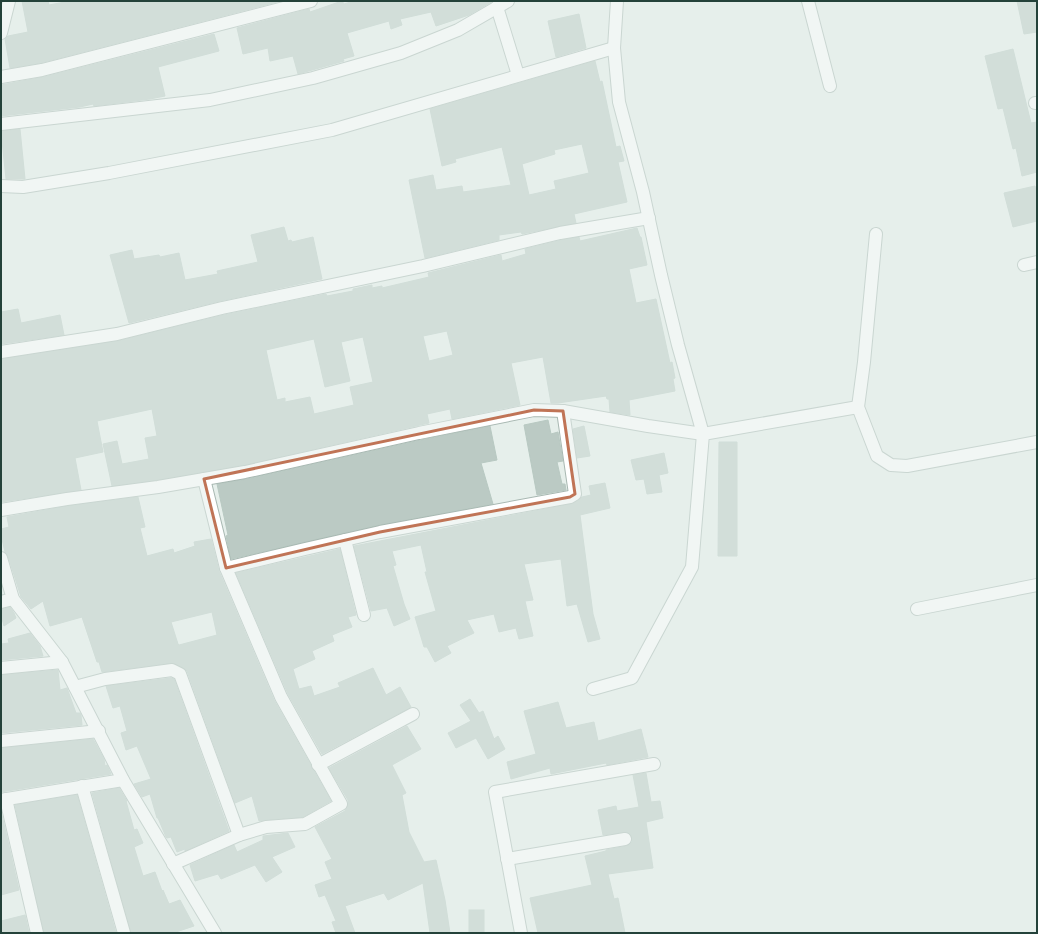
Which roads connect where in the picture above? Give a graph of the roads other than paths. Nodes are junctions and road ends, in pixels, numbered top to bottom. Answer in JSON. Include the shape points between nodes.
{"nodes":[{"id":1,"x":311,"y":1,"type":"edge"},
{"id":2,"x":508,"y":1,"type":"edge"},
{"id":3,"x":617,"y":1,"type":"edge"},
{"id":4,"x":808,"y":1,"type":"edge"},
{"id":5,"x":7,"y":3,"type":"edge"},
{"id":6,"x":497,"y":7,"type":"junction"},
{"id":7,"x":1,"y":33,"type":"edge"},
{"id":8,"x":614,"y":48,"type":"junction"},
{"id":9,"x":518,"y":75,"type":"junction"},
{"id":10,"x":1,"y":76,"type":"edge"},
{"id":11,"x":830,"y":86,"type":"dead end"},
{"id":12,"x":1,"y":124,"type":"edge"},
{"id":13,"x":1,"y":186,"type":"edge"},
{"id":14,"x":648,"y":218,"type":"junction"},
{"id":15,"x":876,"y":234,"type":"dead end"},
{"id":16,"x":1037,"y":262,"type":"edge"},
{"id":17,"x":1024,"y":265,"type":"dead end"},
{"id":18,"x":1,"y":352,"type":"edge"},
{"id":19,"x":858,"y":407,"type":"junction"},
{"id":20,"x":563,"y":411,"type":"junction"},
{"id":21,"x":703,"y":434,"type":"junction"},
{"id":22,"x":1037,"y":442,"type":"edge"},
{"id":23,"x":204,"y":479,"type":"junction"},
{"id":24,"x":1,"y":510,"type":"edge"},
{"id":25,"x":346,"y":540,"type":"junction"},
{"id":26,"x":1,"y":558,"type":"edge"},
{"id":27,"x":226,"y":568,"type":"junction"},
{"id":28,"x":1037,"y":585,"type":"edge"},
{"id":29,"x":13,"y":599,"type":"junction"},
{"id":30,"x":1,"y":602,"type":"edge"},
{"id":31,"x":917,"y":609,"type":"dead end"},
{"id":32,"x":364,"y":615,"type":"dead end"},
{"id":33,"x":62,"y":662,"type":"junction"},
{"id":34,"x":1,"y":668,"type":"edge"},
{"id":35,"x":75,"y":687,"type":"junction"},
{"id":36,"x":593,"y":689,"type":"dead end"},
{"id":37,"x":413,"y":714,"type":"dead end"},
{"id":38,"x":99,"y":731,"type":"junction"},
{"id":39,"x":1,"y":741,"type":"edge"},
{"id":40,"x":654,"y":764,"type":"dead end"},
{"id":41,"x":318,"y":765,"type":"junction"},
{"id":42,"x":123,"y":780,"type":"junction"},
{"id":43,"x":82,"y":786,"type":"junction"},
{"id":44,"x":3,"y":799,"type":"edge"},
{"id":45,"x":239,"y":836,"type":"junction"},
{"id":46,"x":625,"y":839,"type":"dead end"},
{"id":47,"x":507,"y":858,"type":"junction"},
{"id":48,"x":173,"y":864,"type":"junction"},
{"id":49,"x":36,"y":933,"type":"edge"},
{"id":50,"x":124,"y":933,"type":"edge"},
{"id":51,"x":215,"y":933,"type":"edge"},
{"id":52,"x":521,"y":933,"type":"edge"}],
"edges":[{"from":1,"to":10,"type":"street","via":[[42,70]]},
{"from":2,"to":6,"type":"street"},
{"from":3,"to":8,"type":"street"},
{"from":4,"to":11,"type":"street"},
{"from":5,"to":7,"type":"street"},
{"from":6,"to":9,"type":"street"},
{"from":6,"to":12,"type":"street","via":[[458,30],[401,53],[313,78],[210,100]]},
{"from":8,"to":9,"type":"street"},
{"from":8,"to":14,"type":"street","via":[[619,102]]},
{"from":9,"to":13,"type":"street","via":[[332,130],[109,173],[23,187]]},
{"from":14,"to":18,"type":"street","via":[[560,234],[222,308],[117,334]]},
{"from":14,"to":21,"type":"street","via":[[676,338]]},
{"from":15,"to":19,"type":"street"},
{"from":16,"to":17,"type":"street"},
{"from":19,"to":21,"type":"street"},
{"from":19,"to":22,"type":"street","via":[[877,456],[891,465],[907,466]]},
{"from":20,"to":21,"type":"street"},
{"from":20,"to":23,"type":"street","via":[[534,410],[516,413]]},
{"from":20,"to":25,"type":"street","via":[[575,494],[570,497]]},
{"from":21,"to":36,"type":"street","via":[[692,567],[632,678]]},
{"from":23,"to":24,"type":"street"},
{"from":23,"to":27,"type":"street"},
{"from":25,"to":27,"type":"street"},
{"from":25,"to":32,"type":"street"},
{"from":26,"to":29,"type":"street"},
{"from":27,"to":41,"type":"street","via":[[281,697]]},
{"from":28,"to":31,"type":"street"},
{"from":29,"to":30,"type":"street"},
{"from":29,"to":33,"type":"street"},
{"from":33,"to":34,"type":"street"},
{"from":33,"to":35,"type":"street"},
{"from":35,"to":38,"type":"street"},
{"from":35,"to":45,"type":"street","via":[[105,679],[172,670],[180,674]]},
{"from":37,"to":41,"type":"street"},
{"from":38,"to":39,"type":"street"},
{"from":38,"to":42,"type":"street"},
{"from":40,"to":47,"type":"street","via":[[495,792]]},
{"from":41,"to":45,"type":"street","via":[[341,804],[306,824],[266,827]]},
{"from":42,"to":43,"type":"street"},
{"from":42,"to":48,"type":"street"},
{"from":43,"to":44,"type":"street"},
{"from":43,"to":50,"type":"street"},
{"from":44,"to":49,"type":"street"},
{"from":45,"to":48,"type":"street"},
{"from":46,"to":47,"type":"street"},
{"from":47,"to":52,"type":"street"},
{"from":48,"to":51,"type":"street"}]}
